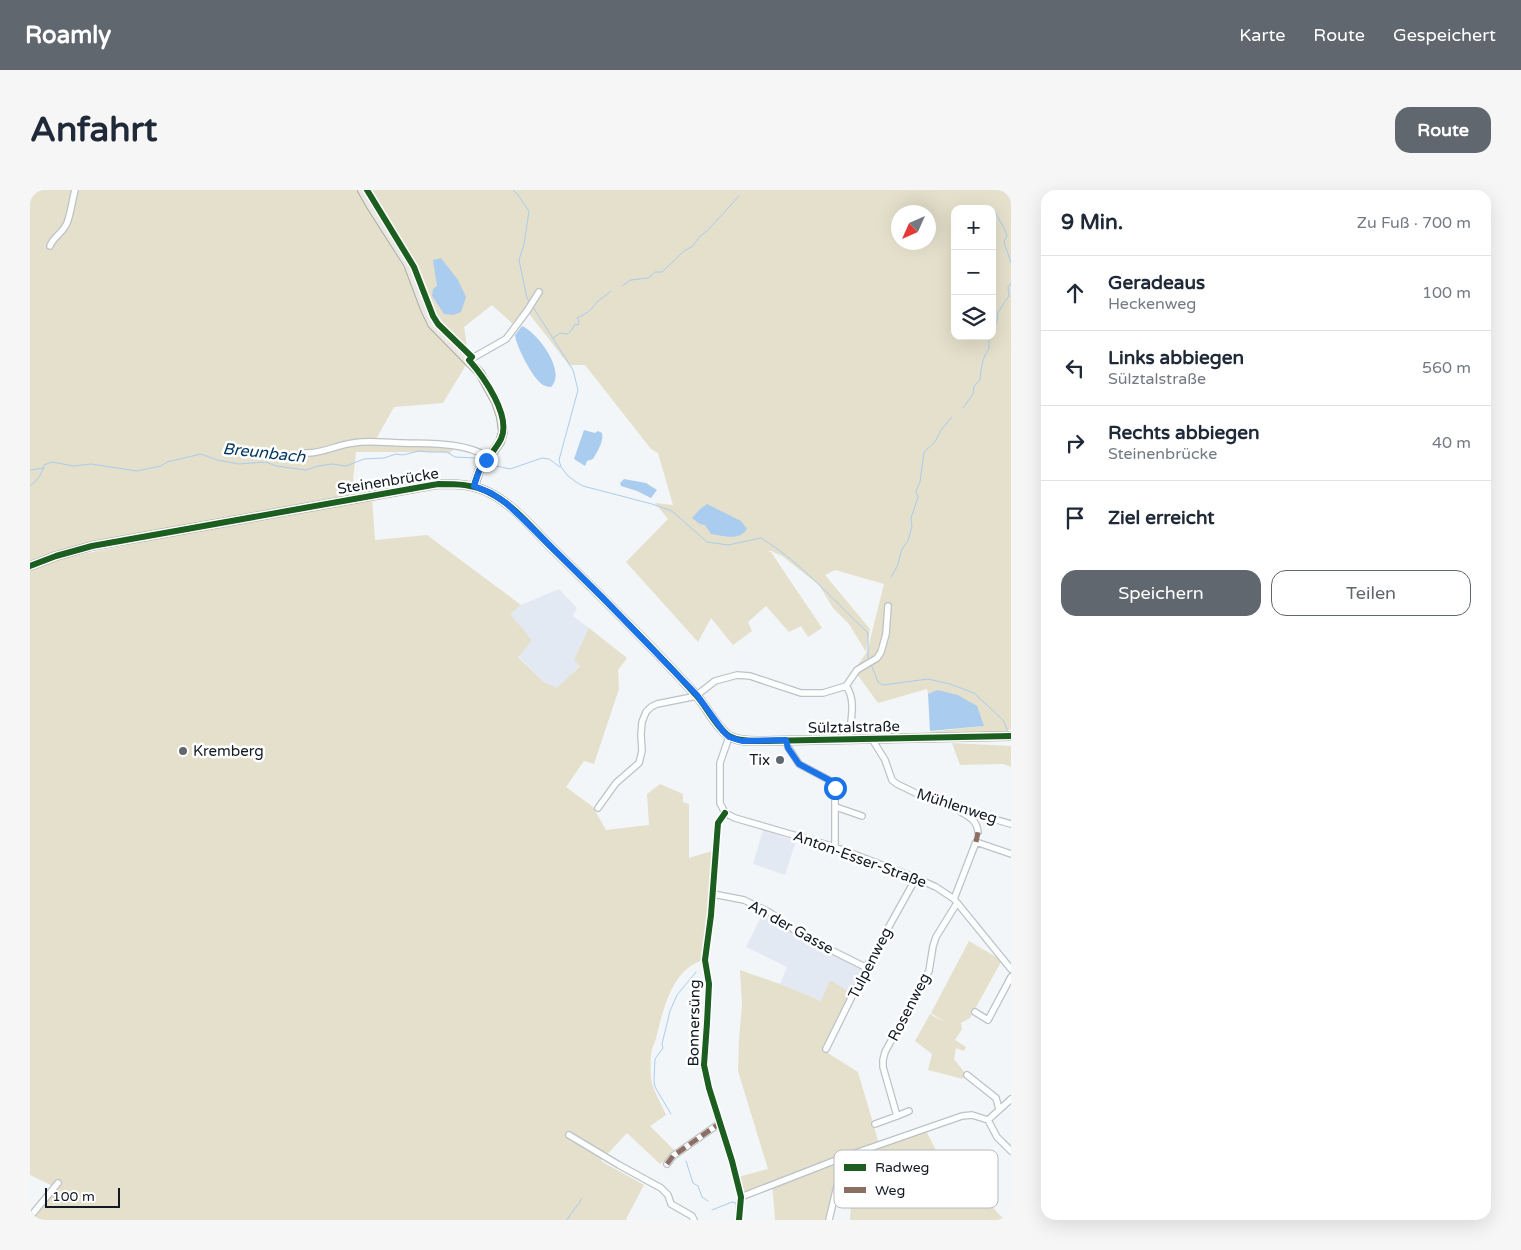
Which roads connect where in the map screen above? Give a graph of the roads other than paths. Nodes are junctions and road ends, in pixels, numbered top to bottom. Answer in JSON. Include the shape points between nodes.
{"nodes":[{"id":1,"x":75,"y":190,"type":"edge"},
{"id":2,"x":362,"y":190,"type":"edge"},
{"id":3,"x":50,"y":246,"type":"dead end"},
{"id":4,"x":539,"y":292,"type":"dead end"},
{"id":5,"x":469,"y":360,"type":"junction"},
{"id":6,"x":304,"y":453,"type":"dead end"},
{"id":7,"x":486,"y":461,"type":"junction"},
{"id":8,"x":474,"y":486,"type":"junction"},
{"id":9,"x":30,"y":566,"type":"edge"},
{"id":10,"x":888,"y":606,"type":"dead end"},
{"id":11,"x":846,"y":686,"type":"junction"},
{"id":12,"x":697,"y":696,"type":"junction"},
{"id":13,"x":1011,"y":736,"type":"edge"},
{"id":14,"x":729,"y":737,"type":"junction"},
{"id":15,"x":872,"y":739,"type":"junction"},
{"id":16,"x":786,"y":740,"type":"junction"},
{"id":17,"x":848,"y":740,"type":"junction"},
{"id":18,"x":836,"y":807,"type":"junction"},
{"id":19,"x":598,"y":808,"type":"dead end"},
{"id":20,"x":958,"y":808,"type":"junction"},
{"id":21,"x":725,"y":813,"type":"junction"},
{"id":22,"x":862,"y":816,"type":"dead end"},
{"id":23,"x":1011,"y":824,"type":"edge"},
{"id":24,"x":978,"y":832,"type":"dead end"},
{"id":25,"x":834,"y":847,"type":"junction"},
{"id":26,"x":1011,"y":854,"type":"edge"},
{"id":27,"x":916,"y":878,"type":"junction"},
{"id":28,"x":713,"y":894,"type":"junction"},
{"id":29,"x":955,"y":901,"type":"junction"},
{"id":30,"x":867,"y":966,"type":"junction"},
{"id":31,"x":1011,"y":968,"type":"edge"},
{"id":32,"x":1011,"y":977,"type":"edge"},
{"id":33,"x":975,"y":1012,"type":"dead end"},
{"id":34,"x":826,"y":1049,"type":"dead end"},
{"id":35,"x":967,"y":1075,"type":"dead end"},
{"id":36,"x":1011,"y":1099,"type":"edge"},
{"id":37,"x":999,"y":1109,"type":"junction"},
{"id":38,"x":909,"y":1111,"type":"dead end"},
{"id":39,"x":897,"y":1116,"type":"junction"},
{"id":40,"x":988,"y":1120,"type":"junction"},
{"id":41,"x":720,"y":1123,"type":"junction"},
{"id":42,"x":875,"y":1124,"type":"dead end"},
{"id":43,"x":569,"y":1134,"type":"dead end"},
{"id":44,"x":864,"y":1150,"type":"edge"},
{"id":45,"x":1011,"y":1151,"type":"edge"},
{"id":46,"x":834,"y":1161,"type":"edge"},
{"id":47,"x":667,"y":1164,"type":"dead end"},
{"id":48,"x":58,"y":1182,"type":"dead end"},
{"id":49,"x":740,"y":1197,"type":"junction"},
{"id":50,"x":834,"y":1199,"type":"edge"},
{"id":51,"x":30,"y":1216,"type":"edge"},
{"id":52,"x":694,"y":1220,"type":"edge"},
{"id":53,"x":739,"y":1220,"type":"edge"},
{"id":54,"x":829,"y":1220,"type":"edge"}],
"edges":[{"from":1,"to":3,"type":"street","via":[[68,222]]},
{"from":2,"to":5,"type":"main road","via":[[408,264],[432,324]]},
{"from":4,"to":5,"type":"street","via":[[506,339]]},
{"from":5,"to":7,"type":"main road","via":[[489,388],[502,417],[502,437]]},
{"from":6,"to":7,"type":"street","name":"Steinenbrücke","via":[[370,440],[450,444],[479,451]]},
{"from":7,"to":8,"type":"main road"},
{"from":8,"to":9,"type":"main road","name":"Steinenbrücke","via":[[438,484],[92,546]]},
{"from":8,"to":12,"type":"main road","via":[[506,503]]},
{"from":10,"to":11,"type":"street","via":[[881,652],[857,670]]},
{"from":11,"to":12,"type":"street","via":[[823,693],[801,693],[750,676],[737,675],[715,682]]},
{"from":11,"to":17,"type":"street","via":[[852,704]]},
{"from":12,"to":14,"type":"main road"},
{"from":12,"to":19,"type":"street","via":[[657,704],[646,712],[642,722],[639,763],[616,783]]},
{"from":13,"to":15,"type":"main road","name":"Sülztalstraße"},
{"from":14,"to":16,"type":"main road","name":"Sülztalstraße","via":[[742,741]]},
{"from":14,"to":21,"type":"street","via":[[720,763],[720,802]]},
{"from":15,"to":17,"type":"main road","name":"Sülztalstraße"},
{"from":15,"to":20,"type":"street","name":"Mühlenweg","via":[[892,780],[934,802]]},
{"from":16,"to":17,"type":"main road","name":"Sülztalstraße"},
{"from":16,"to":18,"type":"street","via":[[799,764],[829,780],[835,788]]},
{"from":18,"to":22,"type":"street"},
{"from":18,"to":25,"type":"street"},
{"from":20,"to":23,"type":"street","name":"Mühlenweg"},
{"from":20,"to":24,"type":"street","via":[[974,820]]},
{"from":21,"to":25,"type":"street","name":"Anton-Esser-Straße"},
{"from":21,"to":28,"type":"street","name":"Bonnersüng","via":[[718,823]]},
{"from":25,"to":27,"type":"street","name":"Anton-Esser-Straße"},
{"from":26,"to":29,"type":"street","name":"Rosenweg","via":[[976,842]]},
{"from":27,"to":29,"type":"street","name":"Anton-Esser-Straße"},
{"from":27,"to":30,"type":"street","name":"Tulpenweg"},
{"from":28,"to":30,"type":"street","name":"An der Gasse","via":[[744,900],[769,912],[803,936]]},
{"from":28,"to":41,"type":"street","name":"Bonnersüng","via":[[704,960],[709,984],[704,1065]]},
{"from":29,"to":31,"type":"street","name":"Anton-Esser-Straße"},
{"from":29,"to":39,"type":"street","name":"Rosenweg","via":[[936,937],[928,971],[882,1060]]},
{"from":30,"to":34,"type":"street","name":"Tulpenweg"},
{"from":32,"to":33,"type":"street","via":[[988,1020]]},
{"from":35,"to":37,"type":"street","via":[[996,1098]]},
{"from":36,"to":37,"type":"street"},
{"from":37,"to":40,"type":"street"},
{"from":38,"to":39,"type":"street"},
{"from":39,"to":42,"type":"street"},
{"from":40,"to":44,"type":"street","via":[[972,1115],[962,1116]]},
{"from":40,"to":45,"type":"street","via":[[996,1137]]},
{"from":41,"to":47,"type":"street","via":[[673,1156]]},
{"from":41,"to":49,"type":"street","name":"Bonnersüng"},
{"from":43,"to":52,"type":"street","via":[[661,1188],[671,1204]]},
{"from":46,"to":49,"type":"street"},
{"from":48,"to":51,"type":"street"},
{"from":49,"to":53,"type":"street","name":"Bonnersüng"},
{"from":50,"to":54,"type":"street"}]}
